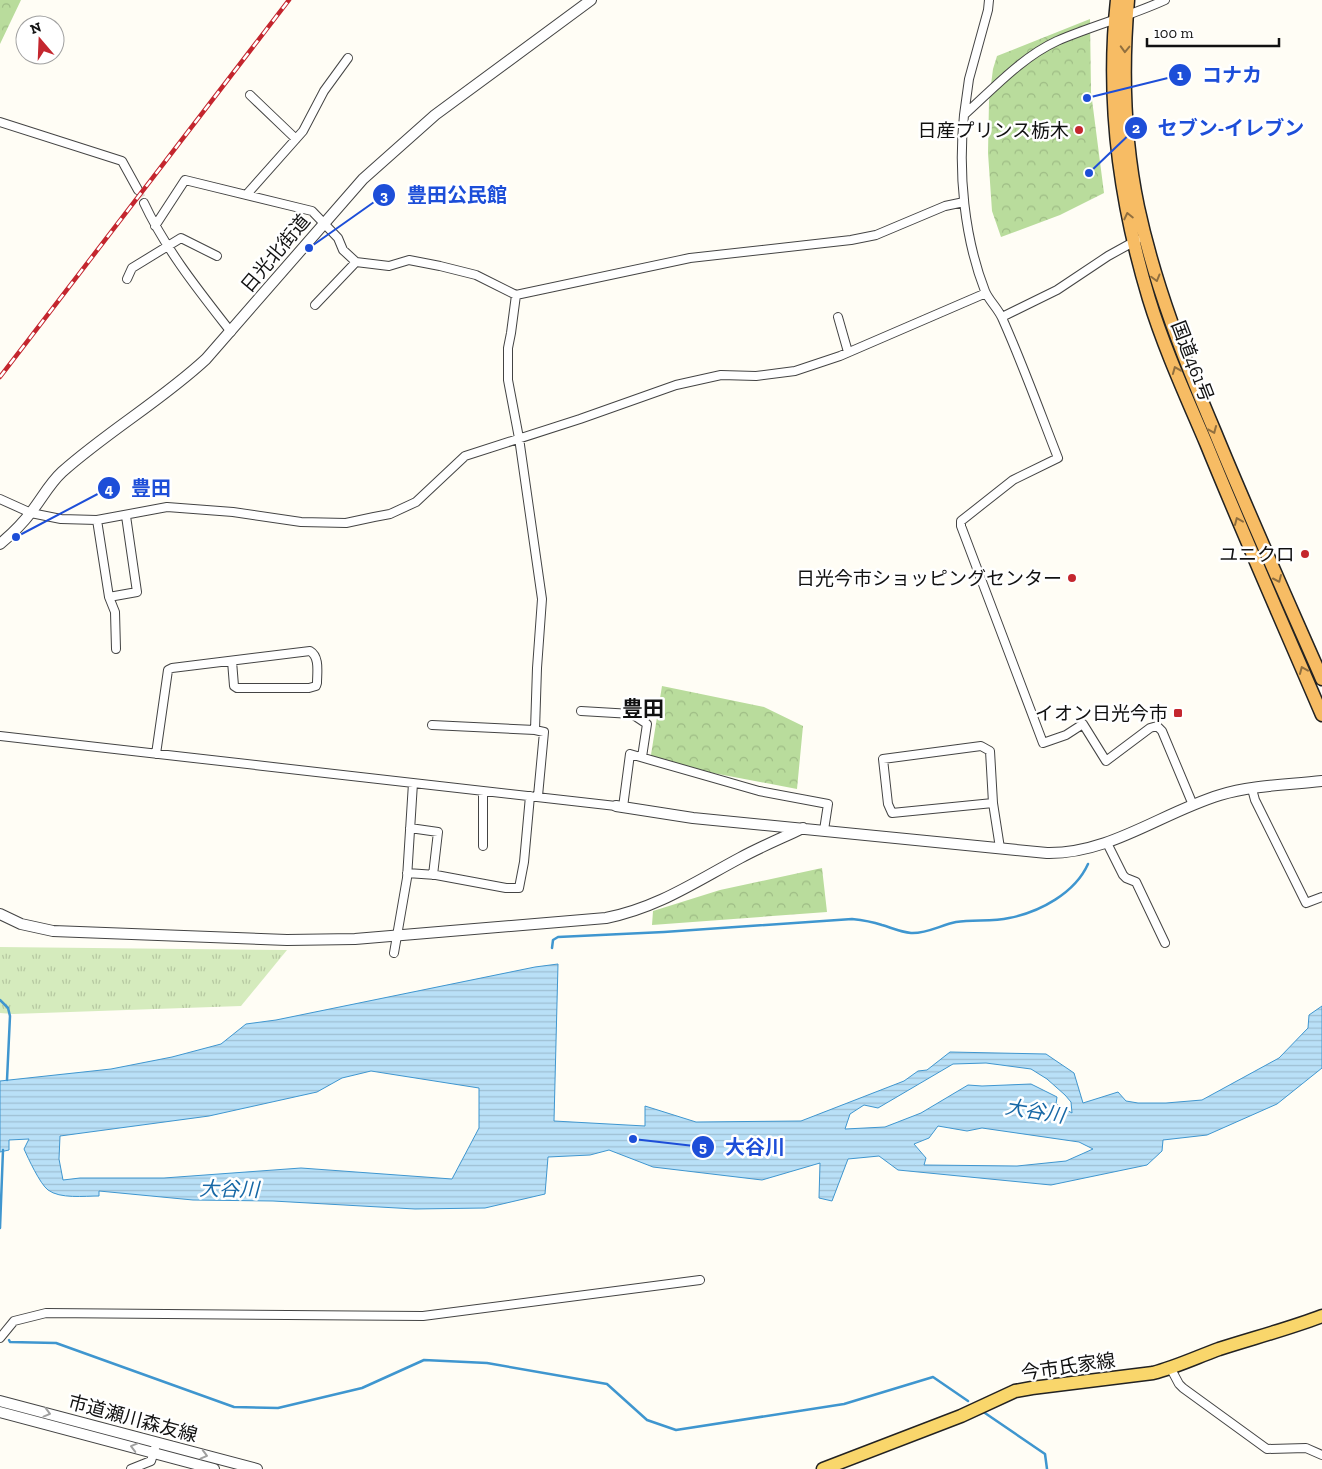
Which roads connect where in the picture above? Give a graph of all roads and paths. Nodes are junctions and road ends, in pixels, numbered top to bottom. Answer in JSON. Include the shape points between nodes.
{"nodes":[{"id":1,"x":591,"y":0,"type":"edge"},
{"id":2,"x":989,"y":0,"type":"edge"},
{"id":3,"x":1117,"y":0,"type":"edge"},
{"id":4,"x":1128,"y":0,"type":"edge"},
{"id":5,"x":1165,"y":0,"type":"edge"},
{"id":6,"x":1121,"y":18,"type":"junction"},
{"id":7,"x":348,"y":58,"type":"dead end"},
{"id":8,"x":250,"y":95,"type":"dead end"},
{"id":9,"x":964,"y":115,"type":"junction"},
{"id":10,"x":0,"y":122,"type":"edge"},
{"id":11,"x":296,"y":139,"type":"junction"},
{"id":12,"x":138,"y":190,"type":"tunnel mouth"},
{"id":13,"x":247,"y":194,"type":"junction"},
{"id":14,"x":964,"y":202,"type":"junction"},
{"id":15,"x":144,"y":203,"type":"tunnel mouth"},
{"id":16,"x":323,"y":223,"type":"junction"},
{"id":17,"x":155,"y":226,"type":"junction"},
{"id":18,"x":1139,"y":239,"type":"junction"},
{"id":19,"x":168,"y":246,"type":"junction"},
{"id":20,"x":217,"y":256,"type":"dead end"},
{"id":21,"x":356,"y":262,"type":"junction"},
{"id":22,"x":127,"y":279,"type":"dead end"},
{"id":23,"x":986,"y":293,"type":"junction"},
{"id":24,"x":516,"y":295,"type":"junction"},
{"id":25,"x":315,"y":304,"type":"dead end"},
{"id":26,"x":838,"y":317,"type":"dead end"},
{"id":27,"x":1002,"y":317,"type":"junction"},
{"id":28,"x":231,"y":332,"type":"junction"},
{"id":29,"x":848,"y":352,"type":"junction"},
{"id":30,"x":519,"y":438,"type":"junction"},
{"id":31,"x":0,"y":499,"type":"edge"},
{"id":32,"x":31,"y":512,"type":"junction"},
{"id":33,"x":126,"y":516,"type":"junction"},
{"id":34,"x":97,"y":520,"type":"junction"},
{"id":35,"x":0,"y":544,"type":"edge"},
{"id":36,"x":109,"y":597,"type":"junction"},
{"id":37,"x":116,"y":650,"type":"dead end"},
{"id":38,"x":232,"y":661,"type":"junction"},
{"id":39,"x":1322,"y":679,"type":"edge"},
{"id":40,"x":581,"y":711,"type":"dead end"},
{"id":41,"x":1322,"y":714,"type":"edge"},
{"id":42,"x":432,"y":725,"type":"dead end"},
{"id":43,"x":535,"y":730,"type":"junction"},
{"id":44,"x":0,"y":736,"type":"edge"},
{"id":45,"x":156,"y":754,"type":"junction"},
{"id":46,"x":642,"y":757,"type":"junction"},
{"id":47,"x":1322,"y":782,"type":"edge"},
{"id":48,"x":413,"y":783,"type":"junction"},
{"id":49,"x":1252,"y":788,"type":"junction"},
{"id":50,"x":483,"y":791,"type":"junction"},
{"id":51,"x":534,"y":796,"type":"junction"},
{"id":52,"x":993,"y":803,"type":"junction"},
{"id":53,"x":1193,"y":805,"type":"junction"},
{"id":54,"x":619,"y":806,"type":"junction"},
{"id":55,"x":410,"y":828,"type":"junction"},
{"id":56,"x":803,"y":828,"type":"junction"},
{"id":57,"x":824,"y":830,"type":"junction"},
{"id":58,"x":1107,"y":843,"type":"junction"},
{"id":59,"x":483,"y":846,"type":"dead end"},
{"id":60,"x":1000,"y":848,"type":"junction"},
{"id":61,"x":407,"y":873,"type":"junction"},
{"id":62,"x":433,"y":875,"type":"junction"},
{"id":63,"x":1322,"y":897,"type":"edge"},
{"id":64,"x":0,"y":914,"type":"edge"},
{"id":65,"x":397,"y":936,"type":"junction"},
{"id":66,"x":1165,"y":943,"type":"dead end"},
{"id":67,"x":394,"y":953,"type":"dead end"},
{"id":68,"x":700,"y":1280,"type":"dead end"},
{"id":69,"x":1322,"y":1316,"type":"edge"},
{"id":70,"x":0,"y":1338,"type":"edge"},
{"id":71,"x":1171,"y":1369,"type":"junction"},
{"id":72,"x":0,"y":1401,"type":"edge"},
{"id":73,"x":0,"y":1412,"type":"edge"},
{"id":74,"x":155,"y":1447,"type":"junction"},
{"id":75,"x":1322,"y":1455,"type":"edge"},
{"id":76,"x":131,"y":1469,"type":"edge"},
{"id":77,"x":214,"y":1469,"type":"edge"},
{"id":78,"x":257,"y":1469,"type":"edge"},
{"id":79,"x":823,"y":1469,"type":"edge"}],
"edges":[{"from":1,"to":16,"type":"street","name":"日光北街道","via":[[435,115],[363,179]]},
{"from":2,"to":9,"type":"street","via":[[969,79]]},
{"from":3,"to":6,"type":"highway","name":"国道461号"},
{"from":4,"to":6,"type":"highway","name":"国道461号"},
{"from":5,"to":6,"type":"street"},
{"from":6,"to":9,"type":"street","via":[[1056,42],[1024,62]]},
{"from":6,"to":18,"type":"highway","name":"国道461号","via":[[1114,96],[1116,131],[1126,209]]},
{"from":7,"to":11,"type":"street"},
{"from":8,"to":11,"type":"street"},
{"from":9,"to":14,"type":"street","via":[[961,143]]},
{"from":10,"to":12,"type":"street","via":[[122,161]]},
{"from":11,"to":13,"type":"street"},
{"from":13,"to":16,"type":"street","via":[[312,211]]},
{"from":13,"to":17,"type":"street","via":[[185,180]]},
{"from":14,"to":23,"type":"street","via":[[974,255]]},
{"from":14,"to":24,"type":"street","via":[[945,206],[876,235],[690,258]]},
{"from":15,"to":17,"type":"street"},
{"from":16,"to":21,"type":"street"},
{"from":16,"to":28,"type":"street","name":"日光北街道"},
{"from":17,"to":19,"type":"street"},
{"from":18,"to":27,"type":"street","via":[[1057,290]]},
{"from":18,"to":39,"type":"highway","name":"国道461号","one_way":true,"via":[[1234,479]]},
{"from":41,"to":18,"type":"highway","name":"国道461号","one_way":true,"via":[[1171,359],[1150,300]]},
{"from":19,"to":20,"type":"street","via":[[181,238]]},
{"from":19,"to":22,"type":"street","via":[[132,268]]},
{"from":19,"to":28,"type":"street"},
{"from":21,"to":24,"type":"street","via":[[389,266],[409,260],[440,266],[476,275]]},
{"from":21,"to":25,"type":"street"},
{"from":23,"to":27,"type":"street"},
{"from":23,"to":29,"type":"street"},
{"from":24,"to":30,"type":"street","via":[[507,364]]},
{"from":26,"to":29,"type":"street"},
{"from":27,"to":53,"type":"street","via":[[1058,458],[1013,480],[960,521],[960,526],[1043,743],[1066,735],[1083,724],[1106,760],[1156,726],[1162,730]]},
{"from":28,"to":32,"type":"street","name":"日光北街道","via":[[189,374],[60,474]]},
{"from":29,"to":30,"type":"street","via":[[794,370],[756,376],[721,374],[676,385]]},
{"from":30,"to":33,"type":"street","via":[[465,456],[416,502],[390,514],[346,523],[300,522],[167,507]]},
{"from":30,"to":43,"type":"street","via":[[542,599]]},
{"from":31,"to":32,"type":"street"},
{"from":32,"to":34,"type":"street","via":[[61,519]]},
{"from":32,"to":35,"type":"street","name":"日光北街道"},
{"from":33,"to":34,"type":"street"},
{"from":33,"to":36,"type":"street","via":[[136,592]]},
{"from":34,"to":36,"type":"street"},
{"from":36,"to":37,"type":"street","via":[[114,612]]},
{"from":38,"to":38,"type":"street","via":[[310,651],[317,660],[317,683],[309,688],[237,688],[234,686]]},
{"from":38,"to":45,"type":"street","via":[[168,670]]},
{"from":40,"to":46,"type":"street","via":[[632,714],[647,724]]},
{"from":42,"to":43,"type":"street"},
{"from":43,"to":51,"type":"street","via":[[544,732]]},
{"from":44,"to":45,"type":"street"},
{"from":45,"to":48,"type":"street"},
{"from":46,"to":54,"type":"street","via":[[630,754]]},
{"from":46,"to":57,"type":"street","via":[[759,791],[828,804]]},
{"from":47,"to":49,"type":"street"},
{"from":48,"to":50,"type":"street"},
{"from":48,"to":55,"type":"street"},
{"from":49,"to":53,"type":"street"},
{"from":49,"to":63,"type":"street","via":[[1306,903]]},
{"from":50,"to":51,"type":"street"},
{"from":50,"to":59,"type":"street"},
{"from":51,"to":54,"type":"street"},
{"from":51,"to":62,"type":"street","via":[[518,888]]},
{"from":52,"to":52,"type":"street","via":[[990,751],[981,746],[883,759],[892,813]]},
{"from":52,"to":60,"type":"street"},
{"from":53,"to":58,"type":"street"},
{"from":54,"to":56,"type":"street","via":[[692,818]]},
{"from":55,"to":61,"type":"street"},
{"from":55,"to":62,"type":"street","via":[[438,832]]},
{"from":56,"to":57,"type":"street"},
{"from":56,"to":65,"type":"street","via":[[643,909],[606,918]]},
{"from":57,"to":60,"type":"street"},
{"from":58,"to":60,"type":"street","via":[[1066,853]]},
{"from":58,"to":66,"type":"street","via":[[1123,875],[1136,882]]},
{"from":61,"to":62,"type":"street"},
{"from":61,"to":65,"type":"street"},
{"from":64,"to":65,"type":"street","via":[[21,924],[53,931],[287,940]]},
{"from":65,"to":67,"type":"street"},
{"from":68,"to":70,"type":"street","via":[[423,1316],[46,1313],[14,1321]]},
{"from":69,"to":71,"type":"main road","name":"今市氏家線","via":[[1217,1350]]},
{"from":71,"to":75,"type":"street","via":[[1182,1388],[1267,1449],[1306,1448]]},
{"from":71,"to":79,"type":"main road","name":"今市氏家線","via":[[1015,1392]]},
{"from":72,"to":74,"type":"street","name":"市道瀬川森友線","one_way":true},
{"from":74,"to":73,"type":"street","name":"市道瀬川森友線","one_way":true},
{"from":74,"to":76,"type":"street","via":[[151,1461]]},
{"from":74,"to":77,"type":"street","name":"市道瀬川森友線"},
{"from":74,"to":78,"type":"street","name":"市道瀬川森友線","one_way":true}]}
